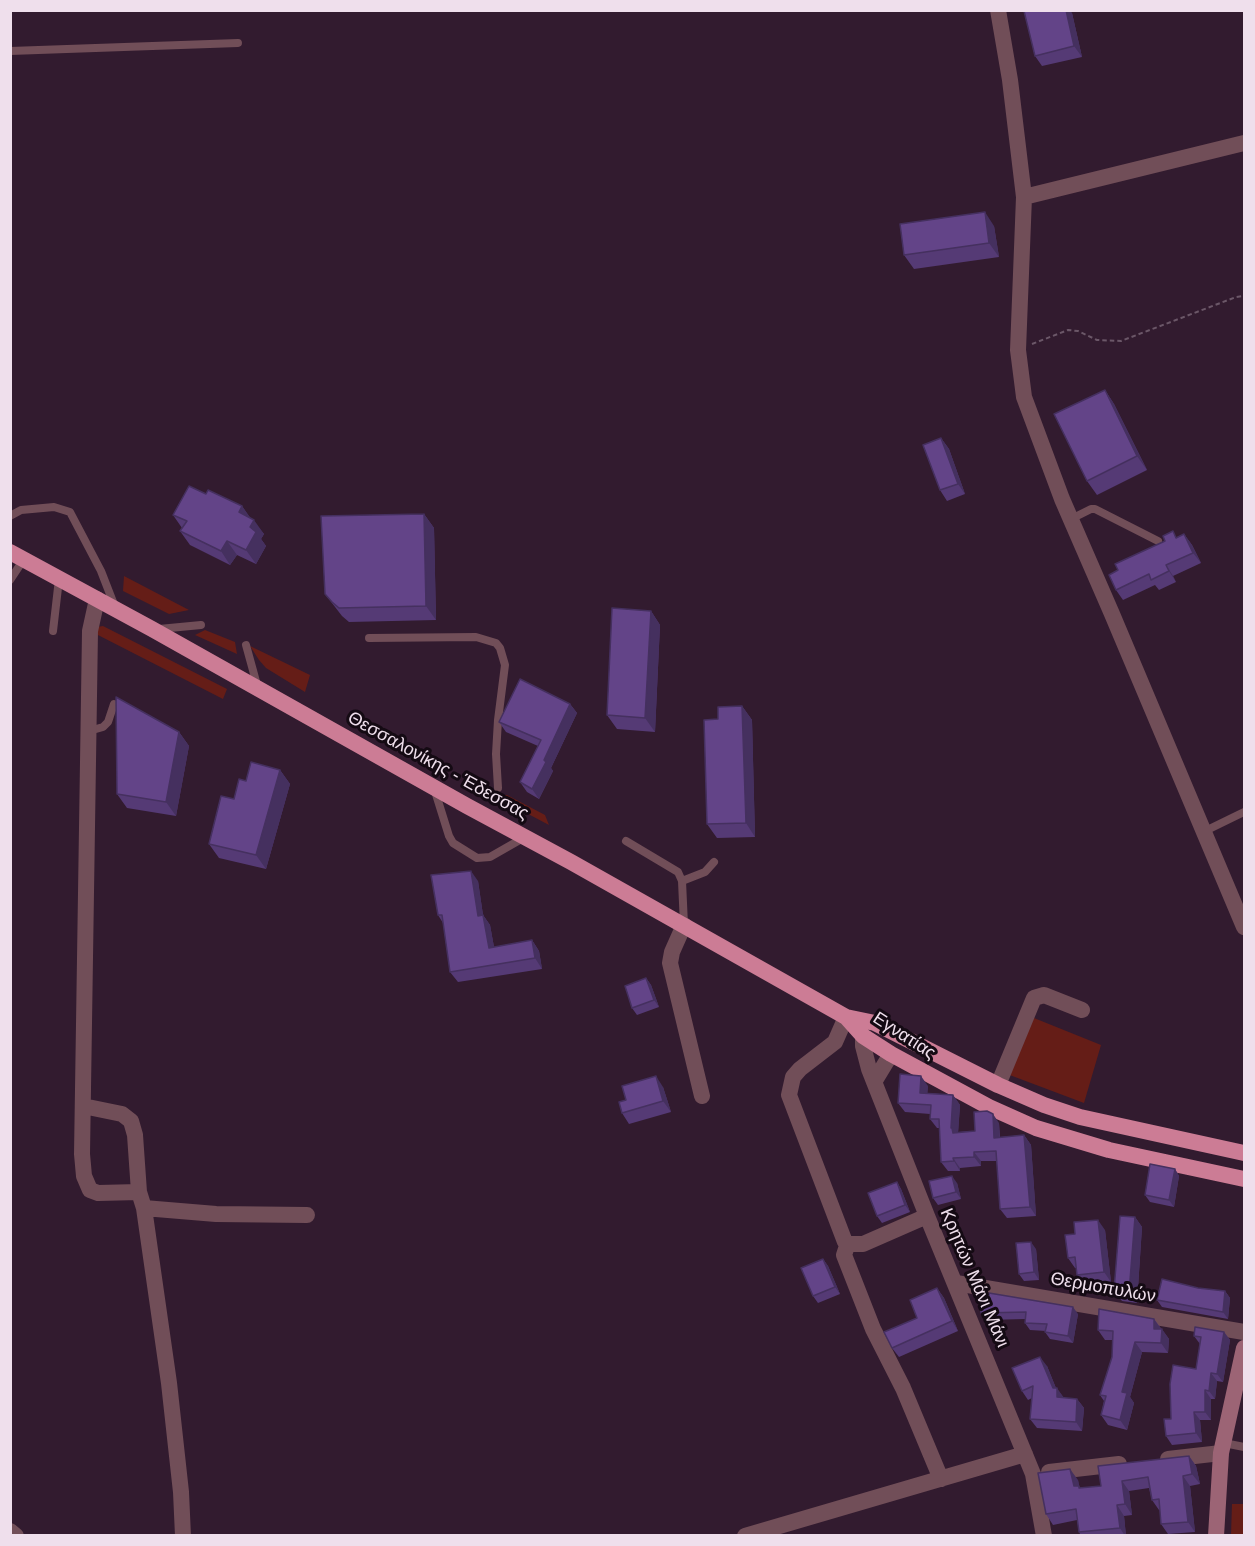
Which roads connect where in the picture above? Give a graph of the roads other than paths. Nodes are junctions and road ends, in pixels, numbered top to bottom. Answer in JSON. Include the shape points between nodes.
{"nodes":[{"id":1,"x":998,"y":10,"type":"edge"},
{"id":2,"x":238,"y":43,"type":"dead end"},
{"id":3,"x":10,"y":51,"type":"edge"},
{"id":4,"x":1245,"y":143,"type":"edge"},
{"id":5,"x":1024,"y":198,"type":"junction"},
{"id":6,"x":10,"y":516,"type":"edge"},
{"id":7,"x":1071,"y":519,"type":"junction"},
{"id":8,"x":1158,"y":541,"type":"edge"},
{"id":9,"x":17,"y":556,"type":"edge"},
{"id":10,"x":59,"y":579,"type":"junction"},
{"id":11,"x":10,"y":580,"type":"edge"},
{"id":12,"x":97,"y":599,"type":"junction"},
{"id":13,"x":117,"y":610,"type":"junction"},
{"id":14,"x":201,"y":625,"type":"dead end"},
{"id":15,"x":152,"y":629,"type":"junction"},
{"id":16,"x":53,"y":631,"type":"dead end"},
{"id":17,"x":369,"y":638,"type":"dead end"},
{"id":18,"x":246,"y":645,"type":"dead end"},
{"id":19,"x":258,"y":688,"type":"junction"},
{"id":20,"x":114,"y":704,"type":"edge"},
{"id":21,"x":90,"y":728,"type":"junction"},
{"id":22,"x":434,"y":788,"type":"junction"},
{"id":23,"x":498,"y":788,"type":"dead end"},
{"id":24,"x":1245,"y":812,"type":"edge"},
{"id":25,"x":1203,"y":832,"type":"junction"},
{"id":26,"x":525,"y":837,"type":"junction"},
{"id":27,"x":627,"y":841,"type":"dead end"},
{"id":28,"x":714,"y":862,"type":"dead end"},
{"id":29,"x":682,"y":881,"type":"junction"},
{"id":30,"x":684,"y":925,"type":"junction"},
{"id":31,"x":1245,"y":927,"type":"edge"},
{"id":32,"x":1082,"y":1010,"type":"dead end"},
{"id":33,"x":846,"y":1017,"type":"junction"},
{"id":34,"x":864,"y":1036,"type":"junction"},
{"id":35,"x":891,"y":1054,"type":"junction"},
{"id":36,"x":874,"y":1082,"type":"junction"},
{"id":37,"x":998,"y":1085,"type":"junction"},
{"id":38,"x":702,"y":1096,"type":"dead end"},
{"id":39,"x":83,"y":1106,"type":"junction"},
{"id":40,"x":1245,"y":1153,"type":"edge"},
{"id":41,"x":1245,"y":1179,"type":"edge"},
{"id":42,"x":142,"y":1200,"type":"junction"},
{"id":43,"x":307,"y":1215,"type":"dead end"},
{"id":44,"x":927,"y":1216,"type":"junction"},
{"id":45,"x":848,"y":1243,"type":"junction"},
{"id":46,"x":956,"y":1283,"type":"junction"},
{"id":47,"x":1245,"y":1332,"type":"edge"},
{"id":48,"x":1245,"y":1348,"type":"edge"},
{"id":49,"x":1245,"y":1447,"type":"edge"},
{"id":50,"x":1223,"y":1448,"type":"junction"},
{"id":51,"x":1025,"y":1454,"type":"junction"},
{"id":52,"x":1033,"y":1474,"type":"junction"},
{"id":53,"x":941,"y":1479,"type":"junction"},
{"id":54,"x":10,"y":1532,"type":"edge"},
{"id":55,"x":16,"y":1536,"type":"edge"},
{"id":56,"x":183,"y":1536,"type":"edge"},
{"id":57,"x":745,"y":1536,"type":"edge"},
{"id":58,"x":1044,"y":1536,"type":"edge"},
{"id":59,"x":1216,"y":1536,"type":"edge"}],
"edges":[{"from":1,"to":5,"type":"street"},
{"from":2,"to":3,"type":"lane"},
{"from":4,"to":5,"type":"street"},
{"from":5,"to":7,"type":"street","via":[[1018,350],[1021,378],[1027,407]]},
{"from":6,"to":13,"type":"lane","via":[[21,510],[54,507],[70,512]]},
{"from":7,"to":8,"type":"lane","via":[[1095,509]]},
{"from":7,"to":25,"type":"street"},
{"from":9,"to":10,"type":"highway","name":"Θεσσαλονίκης - Έδεσσας"},
{"from":9,"to":11,"type":"lane"},
{"from":10,"to":12,"type":"highway","name":"Θεσσαλονίκης - Έδεσσας"},
{"from":10,"to":16,"type":"lane"},
{"from":12,"to":13,"type":"highway","name":"Θεσσαλονίκης - Έδεσσας"},
{"from":12,"to":21,"type":"street","via":[[90,623]]},
{"from":13,"to":15,"type":"highway","name":"Θεσσαλονίκης - Έδεσσας"},
{"from":14,"to":15,"type":"lane"},
{"from":15,"to":19,"type":"highway","name":"Θεσσαλονίκης - Έδεσσας"},
{"from":17,"to":23,"type":"lane","via":[[476,637],[496,643],[505,665],[496,754]]},
{"from":18,"to":19,"type":"lane"},
{"from":19,"to":22,"type":"highway","name":"Θεσσαλονίκης - Έδεσσας"},
{"from":20,"to":21,"type":"lane","via":[[108,722],[103,727]]},
{"from":21,"to":39,"type":"street"},
{"from":22,"to":26,"type":"highway","name":"Θεσσαλονίκης - Έδεσσας"},
{"from":22,"to":26,"type":"lane","via":[[453,843],[477,858],[490,857]]},
{"from":24,"to":25,"type":"lane"},
{"from":25,"to":31,"type":"street"},
{"from":26,"to":30,"type":"highway","name":"Θεσσαλονίκης - Έδεσσας"},
{"from":27,"to":29,"type":"lane","via":[[678,872]]},
{"from":28,"to":29,"type":"lane","via":[[705,872]]},
{"from":29,"to":30,"type":"lane"},
{"from":30,"to":33,"type":"highway","name":"Θεσσαλονίκης - Έδεσσας"},
{"from":30,"to":38,"type":"street","via":[[670,963]]},
{"from":32,"to":37,"type":"street","via":[[1044,995],[1035,998]]},
{"from":33,"to":34,"type":"highway","name":"Εγνατίας"},
{"from":33,"to":37,"type":"highway","name":"Εγνατίας","via":[[875,1023]]},
{"from":33,"to":45,"type":"street","via":[[835,1042],[793,1077],[789,1095]]},
{"from":34,"to":35,"type":"highway","name":"Εγνατίας"},
{"from":34,"to":36,"type":"street","name":"Κρητών Μάνι Μάνι","via":[[863,1046]]},
{"from":35,"to":36,"type":"street"},
{"from":35,"to":41,"type":"highway","name":"Εγνατίας","via":[[1036,1128],[1109,1149]]},
{"from":36,"to":44,"type":"street","name":"Κρητών Μάνι Μάνι"},
{"from":37,"to":40,"type":"highway","name":"Εγνατίας","via":[[1080,1117]]},
{"from":39,"to":42,"type":"street","via":[[122,1114],[131,1121]]},
{"from":39,"to":42,"type":"street","via":[[82,1154],[88,1187],[93,1192]]},
{"from":42,"to":43,"type":"street","via":[[216,1214]]},
{"from":42,"to":56,"type":"street","via":[[169,1383]]},
{"from":44,"to":45,"type":"street","via":[[863,1244]]},
{"from":44,"to":46,"type":"street","name":"Κρητών Μάνι Μάνι"},
{"from":45,"to":53,"type":"street","via":[[844,1256]]},
{"from":46,"to":47,"type":"street","name":"Θερμοπυλών"},
{"from":46,"to":51,"type":"street","name":"Κρητών Μάνι Μάνι"},
{"from":48,"to":50,"type":"main road"},
{"from":49,"to":50,"type":"lane"},
{"from":50,"to":52,"type":"street","via":[[1145,1462]]},
{"from":50,"to":59,"type":"main road"},
{"from":51,"to":52,"type":"street","name":"Κρητών Μάνι Μάνι"},
{"from":51,"to":53,"type":"street"},
{"from":52,"to":58,"type":"street","name":"Κρητών Μάνι Μάνι"},
{"from":53,"to":57,"type":"street"},
{"from":54,"to":55,"type":"street"}]}
